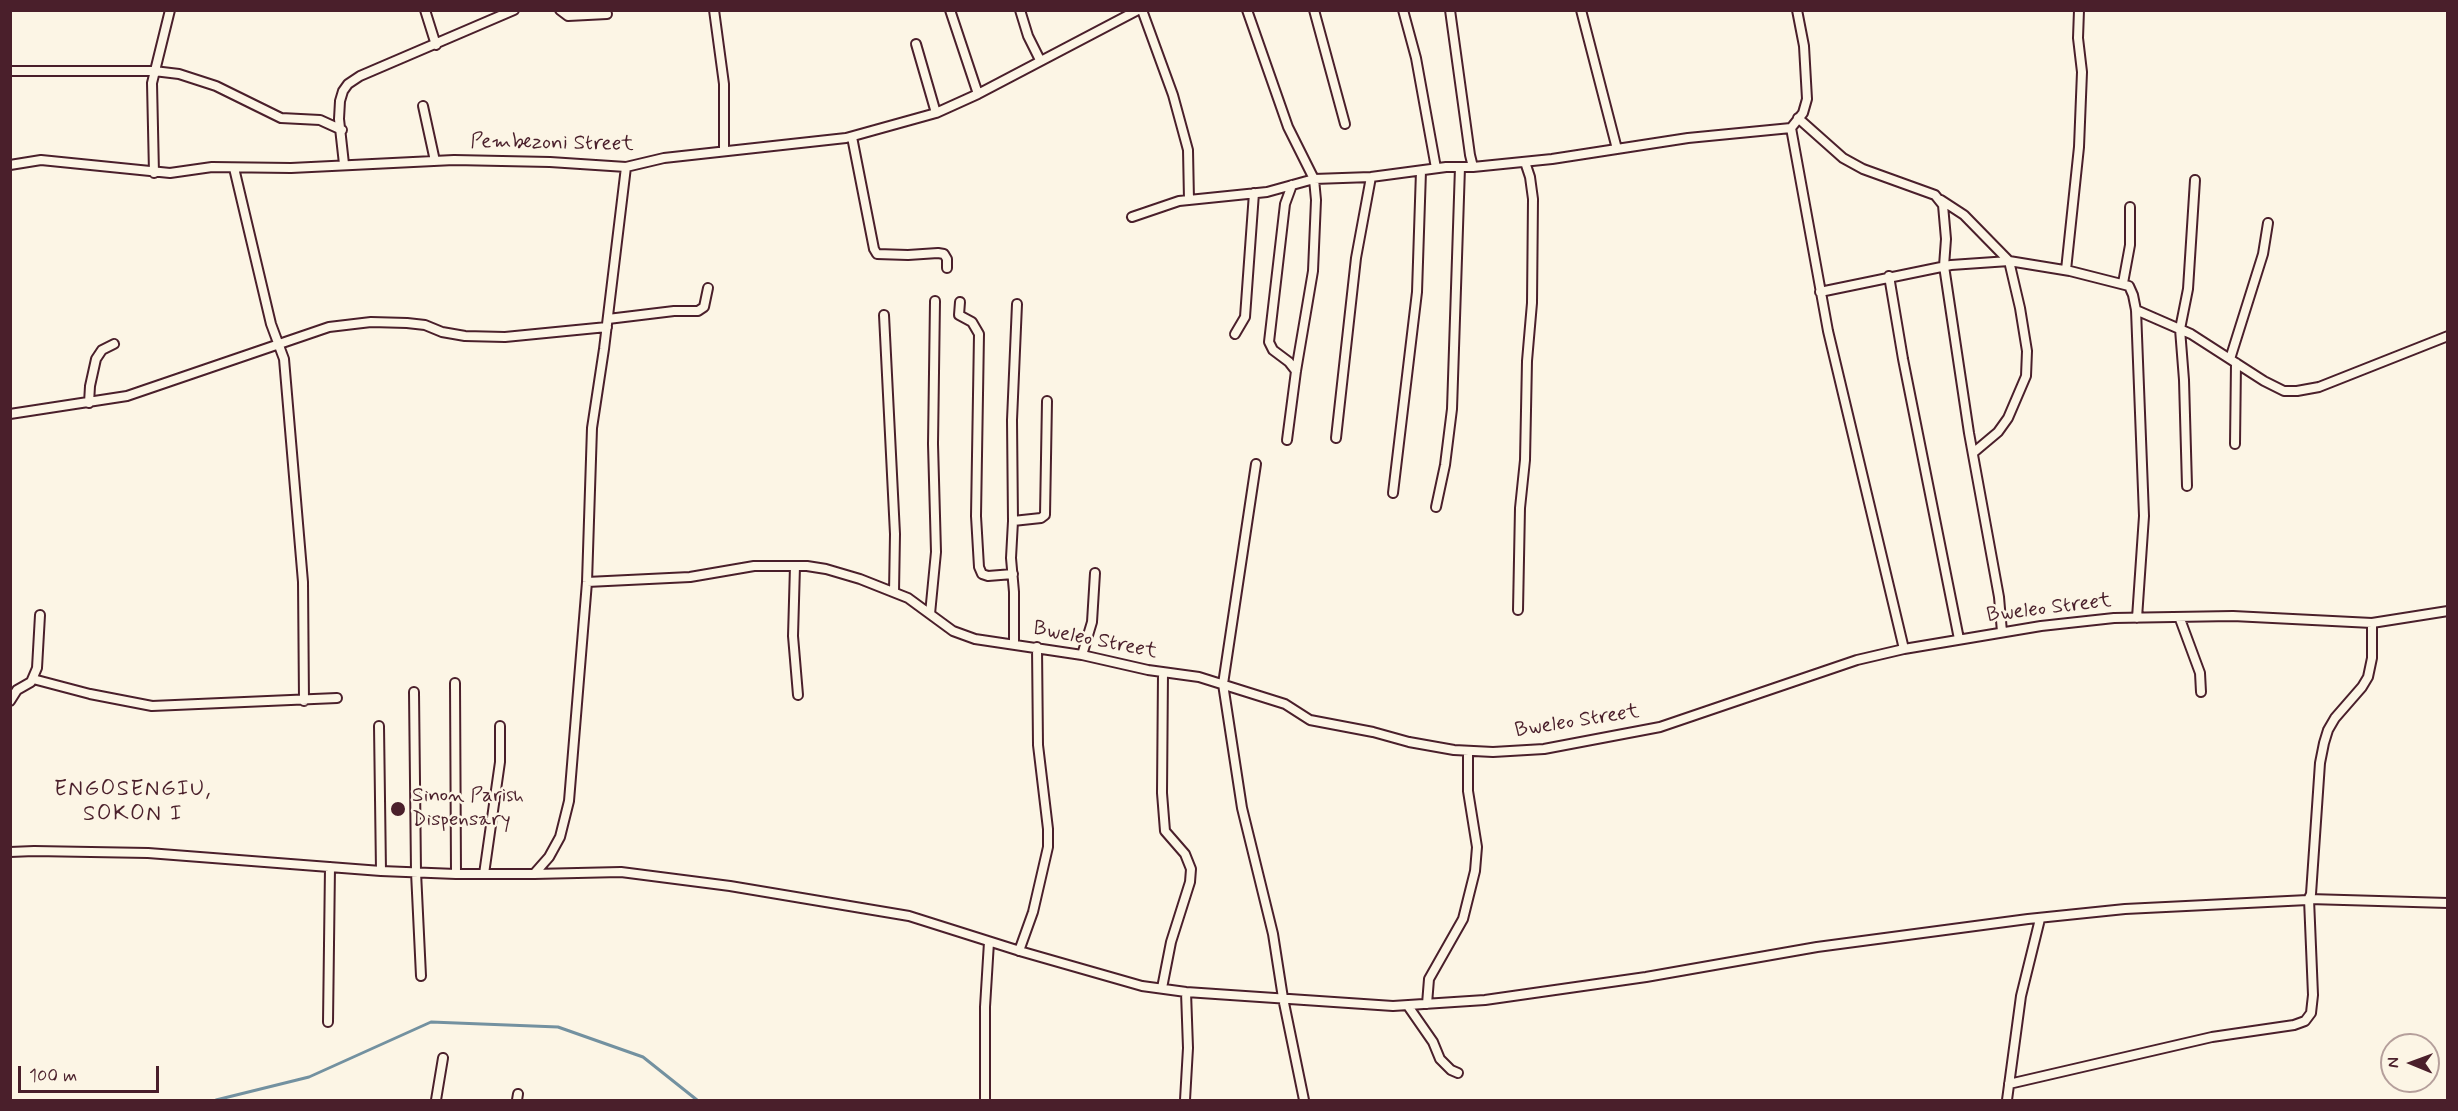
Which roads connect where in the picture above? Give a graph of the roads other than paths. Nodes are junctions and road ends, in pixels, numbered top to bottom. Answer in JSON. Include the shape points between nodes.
{"nodes":[{"id":1,"x":170,"y":10,"type":"edge"},
{"id":2,"x":425,"y":10,"type":"edge"},
{"id":3,"x":514,"y":10,"type":"edge"},
{"id":4,"x":560,"y":10,"type":"edge"},
{"id":5,"x":714,"y":10,"type":"edge"},
{"id":6,"x":950,"y":10,"type":"edge"},
{"id":7,"x":1020,"y":10,"type":"edge"},
{"id":8,"x":1140,"y":10,"type":"edge"},
{"id":9,"x":1247,"y":10,"type":"edge"},
{"id":10,"x":1314,"y":10,"type":"edge"},
{"id":11,"x":1403,"y":10,"type":"edge"},
{"id":12,"x":1450,"y":10,"type":"edge"},
{"id":13,"x":1581,"y":10,"type":"edge"},
{"id":14,"x":1797,"y":10,"type":"edge"},
{"id":15,"x":2079,"y":10,"type":"edge"},
{"id":16,"x":607,"y":14,"type":"dead end"},
{"id":17,"x":916,"y":44,"type":"dead end"},
{"id":18,"x":436,"y":45,"type":"junction"},
{"id":19,"x":1040,"y":60,"type":"junction"},
{"id":20,"x":11,"y":71,"type":"edge"},
{"id":21,"x":154,"y":71,"type":"junction"},
{"id":22,"x":978,"y":94,"type":"junction"},
{"id":23,"x":423,"y":106,"type":"dead end"},
{"id":24,"x":936,"y":113,"type":"junction"},
{"id":25,"x":1798,"y":118,"type":"junction"},
{"id":26,"x":1345,"y":124,"type":"dead end"},
{"id":27,"x":1791,"y":128,"type":"junction"},
{"id":28,"x":342,"y":130,"type":"junction"},
{"id":29,"x":852,"y":136,"type":"junction"},
{"id":30,"x":1617,"y":149,"type":"junction"},
{"id":31,"x":724,"y":151,"type":"junction"},
{"id":32,"x":435,"y":161,"type":"junction"},
{"id":33,"x":1525,"y":162,"type":"junction"},
{"id":34,"x":344,"y":164,"type":"junction"},
{"id":35,"x":10,"y":165,"type":"edge"},
{"id":36,"x":626,"y":167,"type":"junction"},
{"id":37,"x":1460,"y":167,"type":"junction"},
{"id":38,"x":1473,"y":167,"type":"junction"},
{"id":39,"x":234,"y":168,"type":"junction"},
{"id":40,"x":1436,"y":168,"type":"junction"},
{"id":41,"x":1421,"y":171,"type":"junction"},
{"id":42,"x":154,"y":173,"type":"junction"},
{"id":43,"x":1371,"y":177,"type":"junction"},
{"id":44,"x":1314,"y":179,"type":"junction"},
{"id":45,"x":2195,"y":180,"type":"dead end"},
{"id":46,"x":1292,"y":185,"type":"junction"},
{"id":47,"x":1254,"y":193,"type":"junction"},
{"id":48,"x":1939,"y":199,"type":"junction"},
{"id":49,"x":1189,"y":200,"type":"junction"},
{"id":50,"x":2130,"y":207,"type":"dead end"},
{"id":51,"x":1132,"y":217,"type":"dead end"},
{"id":52,"x":2268,"y":223,"type":"dead end"},
{"id":53,"x":2009,"y":261,"type":"junction"},
{"id":54,"x":1944,"y":266,"type":"junction"},
{"id":55,"x":947,"y":268,"type":"dead end"},
{"id":56,"x":2067,"y":270,"type":"junction"},
{"id":57,"x":1889,"y":276,"type":"junction"},
{"id":58,"x":2123,"y":283,"type":"junction"},
{"id":59,"x":708,"y":288,"type":"dead end"},
{"id":60,"x":1820,"y":292,"type":"junction"},
{"id":61,"x":935,"y":301,"type":"dead end"},
{"id":62,"x":960,"y":302,"type":"dead end"},
{"id":63,"x":1017,"y":304,"type":"dead end"},
{"id":64,"x":2136,"y":310,"type":"junction"},
{"id":65,"x":884,"y":315,"type":"dead end"},
{"id":66,"x":607,"y":323,"type":"junction"},
{"id":67,"x":2180,"y":329,"type":"junction"},
{"id":68,"x":1235,"y":334,"type":"dead end"},
{"id":69,"x":2448,"y":336,"type":"edge"},
{"id":70,"x":114,"y":344,"type":"dead end"},
{"id":71,"x":278,"y":344,"type":"junction"},
{"id":72,"x":2233,"y":361,"type":"junction"},
{"id":73,"x":1296,"y":371,"type":"junction"},
{"id":74,"x":1047,"y":401,"type":"dead end"},
{"id":75,"x":89,"y":403,"type":"junction"},
{"id":76,"x":10,"y":414,"type":"edge"},
{"id":77,"x":1336,"y":438,"type":"dead end"},
{"id":78,"x":1287,"y":440,"type":"dead end"},
{"id":79,"x":2235,"y":444,"type":"dead end"},
{"id":80,"x":1973,"y":453,"type":"junction"},
{"id":81,"x":1256,"y":464,"type":"dead end"},
{"id":82,"x":2187,"y":486,"type":"dead end"},
{"id":83,"x":1393,"y":493,"type":"dead end"},
{"id":84,"x":1436,"y":507,"type":"dead end"},
{"id":85,"x":1013,"y":521,"type":"junction"},
{"id":86,"x":795,"y":566,"type":"junction"},
{"id":87,"x":1095,"y":573,"type":"dead end"},
{"id":88,"x":1013,"y":574,"type":"junction"},
{"id":89,"x":587,"y":582,"type":"junction"},
{"id":90,"x":894,"y":592,"type":"junction"},
{"id":91,"x":1518,"y":610,"type":"dead end"},
{"id":92,"x":2448,"y":611,"type":"edge"},
{"id":93,"x":930,"y":614,"type":"junction"},
{"id":94,"x":40,"y":615,"type":"dead end"},
{"id":95,"x":2138,"y":618,"type":"junction"},
{"id":96,"x":2180,"y":619,"type":"junction"},
{"id":97,"x":2372,"y":623,"type":"junction"},
{"id":98,"x":2002,"y":632,"type":"junction"},
{"id":99,"x":1959,"y":639,"type":"junction"},
{"id":100,"x":1014,"y":643,"type":"junction"},
{"id":101,"x":1037,"y":647,"type":"junction"},
{"id":102,"x":1904,"y":649,"type":"junction"},
{"id":103,"x":1082,"y":655,"type":"junction"},
{"id":104,"x":1163,"y":673,"type":"junction"},
{"id":105,"x":33,"y":679,"type":"junction"},
{"id":106,"x":455,"y":682,"type":"dead end"},
{"id":107,"x":1223,"y":684,"type":"junction"},
{"id":108,"x":414,"y":692,"type":"dead end"},
{"id":109,"x":2201,"y":692,"type":"dead end"},
{"id":110,"x":798,"y":695,"type":"dead end"},
{"id":111,"x":338,"y":698,"type":"dead end"},
{"id":112,"x":10,"y":701,"type":"edge"},
{"id":113,"x":304,"y":701,"type":"junction"},
{"id":114,"x":379,"y":726,"type":"dead end"},
{"id":115,"x":500,"y":726,"type":"dead end"},
{"id":116,"x":1468,"y":751,"type":"junction"},
{"id":117,"x":10,"y":852,"type":"edge"},
{"id":118,"x":330,"y":867,"type":"junction"},
{"id":119,"x":381,"y":871,"type":"junction"},
{"id":120,"x":416,"y":872,"type":"junction"},
{"id":121,"x":456,"y":874,"type":"junction"},
{"id":122,"x":484,"y":874,"type":"junction"},
{"id":123,"x":534,"y":874,"type":"junction"},
{"id":124,"x":2309,"y":900,"type":"junction"},
{"id":125,"x":2448,"y":903,"type":"edge"},
{"id":126,"x":2040,"y":918,"type":"junction"},
{"id":127,"x":989,"y":942,"type":"junction"},
{"id":128,"x":1019,"y":951,"type":"junction"},
{"id":129,"x":421,"y":976,"type":"dead end"},
{"id":130,"x":1162,"y":988,"type":"junction"},
{"id":131,"x":1186,"y":992,"type":"junction"},
{"id":132,"x":1283,"y":998,"type":"junction"},
{"id":133,"x":1427,"y":1004,"type":"junction"},
{"id":134,"x":1408,"y":1006,"type":"junction"},
{"id":135,"x":328,"y":1022,"type":"dead end"},
{"id":136,"x":443,"y":1058,"type":"dead end"},
{"id":137,"x":1458,"y":1073,"type":"dead end"},
{"id":138,"x":2009,"y":1084,"type":"junction"},
{"id":139,"x":436,"y":1101,"type":"edge"},
{"id":140,"x":984,"y":1101,"type":"edge"},
{"id":141,"x":1185,"y":1101,"type":"edge"},
{"id":142,"x":1304,"y":1101,"type":"edge"},
{"id":143,"x":2007,"y":1101,"type":"edge"}],
"edges":[{"from":1,"to":21,"type":"street"},
{"from":2,"to":18,"type":"street"},
{"from":3,"to":18,"type":"street"},
{"from":4,"to":16,"type":"street","via":[[568,16]]},
{"from":5,"to":31,"type":"street","via":[[724,84]]},
{"from":6,"to":22,"type":"street"},
{"from":7,"to":19,"type":"street"},
{"from":8,"to":19,"type":"street","name":"Pembezoni Street"},
{"from":8,"to":49,"type":"street","via":[[1173,95],[1188,150]]},
{"from":9,"to":44,"type":"street","via":[[1286,120]]},
{"from":10,"to":26,"type":"street"},
{"from":11,"to":40,"type":"street"},
{"from":12,"to":38,"type":"street"},
{"from":13,"to":30,"type":"street"},
{"from":14,"to":25,"type":"street","via":[[1808,99]]},
{"from":15,"to":56,"type":"street","via":[[2079,147]]},
{"from":17,"to":24,"type":"street"},
{"from":18,"to":28,"type":"street","via":[[348,84],[340,101]]},
{"from":19,"to":22,"type":"street","name":"Pembezoni Street"},
{"from":20,"to":21,"type":"street"},
{"from":21,"to":28,"type":"street","via":[[216,86],[281,118],[320,120]]},
{"from":21,"to":42,"type":"street"},
{"from":22,"to":24,"type":"street","name":"Pembezoni Street"},
{"from":23,"to":32,"type":"street"},
{"from":24,"to":29,"type":"street","name":"Pembezoni Street"},
{"from":25,"to":27,"type":"street"},
{"from":25,"to":48,"type":"street","via":[[1843,158]]},
{"from":27,"to":30,"type":"street"},
{"from":27,"to":60,"type":"street"},
{"from":28,"to":34,"type":"street"},
{"from":29,"to":31,"type":"street","name":"Pembezoni Street"},
{"from":29,"to":55,"type":"street","via":[[877,254],[944,254]]},
{"from":30,"to":33,"type":"street"},
{"from":31,"to":36,"type":"street","name":"Pembezoni Street"},
{"from":32,"to":34,"type":"street","name":"Pembezoni Street"},
{"from":32,"to":36,"type":"street","name":"Pembezoni Street"},
{"from":33,"to":38,"type":"street"},
{"from":33,"to":91,"type":"street","via":[[1533,199],[1532,303]]},
{"from":34,"to":39,"type":"street","name":"Pembezoni Street"},
{"from":35,"to":42,"type":"street","name":"Pembezoni Street","via":[[41,160]]},
{"from":36,"to":66,"type":"street"},
{"from":37,"to":38,"type":"street"},
{"from":37,"to":40,"type":"street"},
{"from":37,"to":84,"type":"street","via":[[1452,409]]},
{"from":39,"to":42,"type":"street","name":"Pembezoni Street"},
{"from":39,"to":71,"type":"street"},
{"from":40,"to":41,"type":"street"},
{"from":41,"to":43,"type":"street"},
{"from":41,"to":83,"type":"street","via":[[1417,291]]},
{"from":43,"to":44,"type":"street"},
{"from":43,"to":77,"type":"street","via":[[1356,258]]},
{"from":44,"to":46,"type":"street"},
{"from":44,"to":73,"type":"street","via":[[1313,271]]},
{"from":45,"to":67,"type":"street","via":[[2188,289]]},
{"from":46,"to":47,"type":"street"},
{"from":46,"to":73,"type":"street","via":[[1285,204],[1269,342]]},
{"from":47,"to":49,"type":"street"},
{"from":47,"to":68,"type":"street","via":[[1245,317]]},
{"from":48,"to":53,"type":"street","via":[[1964,215]]},
{"from":48,"to":54,"type":"street","via":[[1946,239]]},
{"from":49,"to":51,"type":"street"},
{"from":50,"to":58,"type":"street","via":[[2130,245]]},
{"from":52,"to":72,"type":"street"},
{"from":53,"to":54,"type":"street"},
{"from":53,"to":56,"type":"street"},
{"from":53,"to":80,"type":"street","via":[[2027,351],[2026,376],[2008,418]]},
{"from":54,"to":57,"type":"street"},
{"from":54,"to":80,"type":"street"},
{"from":56,"to":58,"type":"street"},
{"from":57,"to":60,"type":"street"},
{"from":57,"to":99,"type":"street"},
{"from":58,"to":64,"type":"street","via":[[2129,286]]},
{"from":59,"to":66,"type":"street","via":[[704,307],[698,311],[674,311]]},
{"from":60,"to":102,"type":"street"},
{"from":61,"to":93,"type":"street","via":[[936,552]]},
{"from":62,"to":88,"type":"street","via":[[959,315],[972,322],[979,334],[979,567],[988,576]]},
{"from":63,"to":85,"type":"street"},
{"from":64,"to":67,"type":"street"},
{"from":64,"to":95,"type":"street","via":[[2144,516]]},
{"from":65,"to":90,"type":"street","via":[[895,534]]},
{"from":66,"to":71,"type":"street","via":[[505,337],[454,334],[425,325],[371,322],[329,327]]},
{"from":66,"to":89,"type":"street","via":[[592,428]]},
{"from":67,"to":72,"type":"street"},
{"from":67,"to":82,"type":"street"},
{"from":69,"to":72,"type":"street","via":[[2319,387],[2297,391],[2276,388]]},
{"from":70,"to":75,"type":"street","via":[[102,350],[96,359]]},
{"from":71,"to":75,"type":"street","via":[[127,396]]},
{"from":71,"to":113,"type":"street","via":[[284,359],[303,582]]},
{"from":72,"to":79,"type":"street"},
{"from":73,"to":78,"type":"street"},
{"from":74,"to":85,"type":"street","via":[[1045,515]]},
{"from":75,"to":76,"type":"street"},
{"from":80,"to":98,"type":"street"},
{"from":81,"to":107,"type":"street"},
{"from":85,"to":88,"type":"street"},
{"from":86,"to":89,"type":"street","name":"Bweleo Street","via":[[754,566],[690,576]]},
{"from":86,"to":90,"type":"street","name":"Bweleo Street","via":[[826,569]]},
{"from":86,"to":110,"type":"street","via":[[793,636]]},
{"from":87,"to":103,"type":"street","via":[[1092,622]]},
{"from":88,"to":100,"type":"street"},
{"from":89,"to":123,"type":"street","via":[[569,801],[560,837]]},
{"from":90,"to":93,"type":"street","name":"Bweleo Street"},
{"from":92,"to":97,"type":"street","name":"Bweleo Street"},
{"from":93,"to":100,"type":"street","name":"Bweleo Street","via":[[964,636]]},
{"from":94,"to":105,"type":"street"},
{"from":95,"to":96,"type":"street","name":"Bweleo Street"},
{"from":95,"to":98,"type":"street","name":"Bweleo Street"},
{"from":96,"to":97,"type":"street","name":"Bweleo Street","via":[[2257,617]]},
{"from":96,"to":109,"type":"street","via":[[2200,673]]},
{"from":97,"to":124,"type":"street","via":[[2368,677],[2335,718],[2324,743]]},
{"from":98,"to":99,"type":"street","name":"Bweleo Street"},
{"from":99,"to":102,"type":"street","name":"Bweleo Street"},
{"from":100,"to":101,"type":"street","name":"Bweleo Street"},
{"from":101,"to":103,"type":"street","name":"Bweleo Street"},
{"from":101,"to":128,"type":"street","via":[[1038,745],[1048,847]]},
{"from":102,"to":116,"type":"street","name":"Bweleo Street","via":[[1857,660],[1660,727],[1544,749]]},
{"from":103,"to":104,"type":"street","name":"Bweleo Street"},
{"from":104,"to":107,"type":"street","name":"Bweleo Street"},
{"from":104,"to":130,"type":"street","via":[[1162,813],[1165,831],[1185,854],[1191,869]]},
{"from":105,"to":112,"type":"street","via":[[17,690]]},
{"from":105,"to":113,"type":"street","via":[[152,706]]},
{"from":106,"to":121,"type":"street"},
{"from":107,"to":116,"type":"street","name":"Bweleo Street","via":[[1286,704],[1310,720]]},
{"from":107,"to":132,"type":"street","via":[[1242,808],[1273,934]]},
{"from":108,"to":120,"type":"street"},
{"from":111,"to":113,"type":"street"},
{"from":114,"to":119,"type":"street"},
{"from":115,"to":122,"type":"street","via":[[500,762]]},
{"from":116,"to":133,"type":"street","via":[[1468,790],[1477,847],[1475,871],[1463,919],[1428,979]]},
{"from":117,"to":118,"type":"street","via":[[148,853]]},
{"from":118,"to":119,"type":"street"},
{"from":118,"to":135,"type":"street"},
{"from":119,"to":120,"type":"street"},
{"from":120,"to":121,"type":"street"},
{"from":120,"to":129,"type":"street"},
{"from":121,"to":122,"type":"street"},
{"from":122,"to":123,"type":"street"},
{"from":123,"to":127,"type":"street","via":[[621,872],[730,886],[909,916]]},
{"from":124,"to":125,"type":"street"},
{"from":124,"to":126,"type":"street","via":[[2125,909]]},
{"from":124,"to":138,"type":"street","via":[[2313,995],[2311,1013],[2305,1021],[2212,1037]]},
{"from":126,"to":133,"type":"street","via":[[1893,936],[1485,1000]]},
{"from":126,"to":138,"type":"street","via":[[2021,996]]},
{"from":127,"to":128,"type":"street"},
{"from":127,"to":140,"type":"street"},
{"from":128,"to":130,"type":"street","via":[[1142,986]]},
{"from":130,"to":131,"type":"street"},
{"from":131,"to":132,"type":"street"},
{"from":131,"to":141,"type":"street"},
{"from":132,"to":134,"type":"street"},
{"from":132,"to":142,"type":"street"},
{"from":133,"to":134,"type":"street"},
{"from":134,"to":137,"type":"street","via":[[1440,1059]]},
{"from":136,"to":139,"type":"street"},
{"from":138,"to":143,"type":"street"}]}
